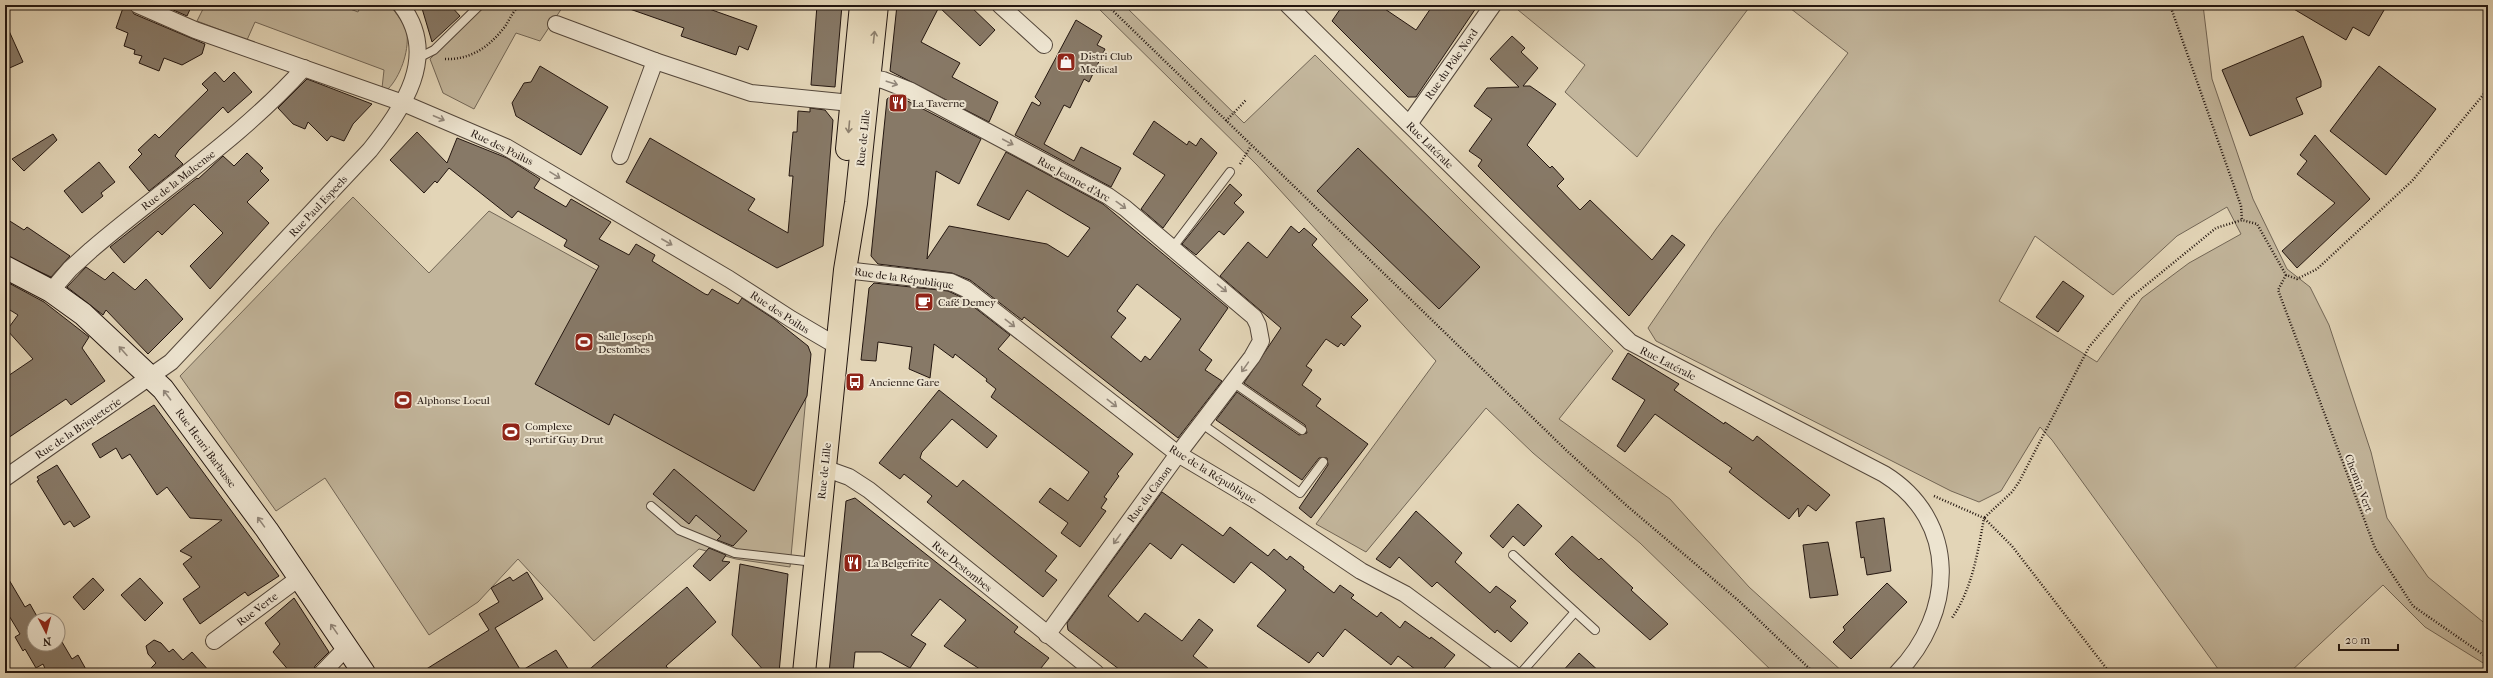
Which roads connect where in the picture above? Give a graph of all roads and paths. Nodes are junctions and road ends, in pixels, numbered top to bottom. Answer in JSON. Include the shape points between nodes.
{"nodes":[{"id":1,"x":138,"y":5,"type":"edge"},
{"id":2,"x":401,"y":5,"type":"edge"},
{"id":3,"x":480,"y":5,"type":"edge"},
{"id":4,"x":522,"y":5,"type":"edge"},
{"id":5,"x":861,"y":5,"type":"edge"},
{"id":6,"x":877,"y":5,"type":"edge"},
{"id":7,"x":1000,"y":5,"type":"edge"},
{"id":8,"x":1107,"y":5,"type":"edge"},
{"id":9,"x":1288,"y":5,"type":"edge"},
{"id":10,"x":1493,"y":5,"type":"edge"},
{"id":11,"x":2170,"y":5,"type":"edge"},
{"id":12,"x":556,"y":24,"type":"dead end"},
{"id":13,"x":1044,"y":45,"type":"dead end"},
{"id":14,"x":418,"y":58,"type":"junction"},
{"id":15,"x":655,"y":61,"type":"junction"},
{"id":16,"x":304,"y":68,"type":"junction"},
{"id":17,"x":862,"y":76,"type":"junction"},
{"id":18,"x":2488,"y":89,"type":"edge"},
{"id":19,"x":1246,"y":100,"type":"dead end"},
{"id":20,"x":403,"y":103,"type":"junction"},
{"id":21,"x":859,"y":104,"type":"junction"},
{"id":22,"x":1226,"y":121,"type":"junction"},
{"id":23,"x":1409,"y":124,"type":"junction"},
{"id":24,"x":1251,"y":146,"type":"junction"},
{"id":25,"x":620,"y":156,"type":"dead end"},
{"id":26,"x":1230,"y":172,"type":"joint"},
{"id":27,"x":2242,"y":220,"type":"junction"},
{"id":28,"x":1172,"y":246,"type":"junction"},
{"id":29,"x":5,"y":267,"type":"edge"},
{"id":30,"x":845,"y":270,"type":"junction"},
{"id":31,"x":2286,"y":275,"type":"junction"},
{"id":32,"x":51,"y":292,"type":"junction"},
{"id":33,"x":1261,"y":333,"type":"joint"},
{"id":34,"x":837,"y":346,"type":"junction"},
{"id":35,"x":151,"y":378,"type":"junction"},
{"id":36,"x":1234,"y":383,"type":"junction"},
{"id":37,"x":1202,"y":424,"type":"junction"},
{"id":38,"x":1302,"y":430,"type":"dead end"},
{"id":39,"x":1178,"y":454,"type":"junction"},
{"id":40,"x":1323,"y":462,"type":"dead end"},
{"id":41,"x":824,"y":468,"type":"junction"},
{"id":42,"x":5,"y":478,"type":"edge"},
{"id":43,"x":651,"y":506,"type":"dead end"},
{"id":44,"x":1513,"y":555,"type":"dead end"},
{"id":45,"x":815,"y":562,"type":"junction"},
{"id":46,"x":299,"y":578,"type":"junction"},
{"id":47,"x":1575,"y":612,"type":"junction"},
{"id":48,"x":1595,"y":630,"type":"dead end"},
{"id":49,"x":1047,"y":635,"type":"junction"},
{"id":50,"x":214,"y":641,"type":"dead end"},
{"id":51,"x":346,"y":647,"type":"junction"},
{"id":52,"x":2488,"y":658,"type":"edge"},
{"id":53,"x":322,"y":673,"type":"edge"},
{"id":54,"x":364,"y":673,"type":"edge"},
{"id":55,"x":804,"y":673,"type":"edge"},
{"id":56,"x":1096,"y":673,"type":"edge"},
{"id":57,"x":1512,"y":673,"type":"edge"},
{"id":58,"x":1521,"y":673,"type":"edge"},
{"id":59,"x":1814,"y":673,"type":"edge"},
{"id":60,"x":1897,"y":673,"type":"edge"},
{"id":61,"x":2110,"y":673,"type":"edge"}],
"edges":[{"from":1,"to":16,"type":"street","name":"Rue des Poilus","via":[[181,24]]},
{"from":2,"to":14,"type":"street","name":"Rue Paul Espeels","via":[[412,24],[418,45]]},
{"from":3,"to":14,"type":"lane","via":[[434,50]]},
{"from":4,"to":14,"type":"path","via":[[513,13],[504,29],[476,54],[455,59]]},
{"from":5,"to":17,"type":"main road","name":"Rue de Lille"},
{"from":17,"to":6,"type":"main road","name":"Rue de Lille","one_way":true},
{"from":7,"to":13,"type":"street"},
{"from":8,"to":22,"type":"path"},
{"from":9,"to":23,"type":"street","name":"Rue Latérale"},
{"from":10,"to":23,"type":"street","name":"Rue du Pôle Nord"},
{"from":11,"to":27,"type":"path","via":[[2241,206]]},
{"from":12,"to":15,"type":"street"},
{"from":14,"to":20,"type":"street","name":"Rue Paul Espeels"},
{"from":15,"to":21,"type":"street","via":[[751,93]]},
{"from":15,"to":25,"type":"street"},
{"from":16,"to":20,"type":"street","name":"Rue des Poilus"},
{"from":16,"to":32,"type":"street","name":"Rue de la Malcense","via":[[273,102],[231,138],[91,250],[70,269]]},
{"from":17,"to":21,"type":"main road","name":"Rue de Lille"},
{"from":17,"to":28,"type":"street","name":"Rue Jeanne d'Arc","one_way":true,"via":[[893,83],[911,91],[1108,196]]},
{"from":18,"to":31,"type":"path","via":[[2412,181],[2318,269],[2297,279]]},
{"from":19,"to":22,"type":"path"},
{"from":20,"to":34,"type":"street","name":"Rue des Poilus","one_way":true,"via":[[528,159],[729,278],[790,320]]},
{"from":20,"to":35,"type":"street","name":"Rue Paul Espeels","via":[[364,156],[204,328],[171,362]]},
{"from":21,"to":30,"type":"main road","name":"Rue de Lille","via":[[856,203]]},
{"from":22,"to":24,"type":"path"},
{"from":23,"to":60,"type":"street","name":"Rue Latérale","via":[[1637,348],[1884,474],[1909,494],[1921,510],[1934,536],[1940,564],[1940,593],[1926,635]]},
{"from":24,"to":26,"type":"path","via":[[1242,163]]},
{"from":24,"to":59,"type":"path","via":[[1566,450],[1739,601]]},
{"from":26,"to":28,"type":"lane"},
{"from":27,"to":31,"type":"path","via":[[2257,224]]},
{"from":27,"to":61,"type":"path","via":[[2216,228],[2129,299],[2089,347],[2019,482],[1984,518],[2012,546]]},
{"from":28,"to":33,"type":"street","name":"Rue Jeanne d'Arc","one_way":true,"via":[[1247,310],[1254,317]]},
{"from":29,"to":32,"type":"street","name":"Rue Henri Barbusse"},
{"from":30,"to":34,"type":"main road","name":"Rue de Lille"},
{"from":30,"to":39,"type":"street","name":"Rue de la République","one_way":true,"via":[[960,285]]},
{"from":31,"to":52,"type":"path","name":"Chemin Vert","via":[[2278,290],[2375,548],[2413,606]]},
{"from":35,"to":32,"type":"street","name":"Rue Henri Barbusse","one_way":true,"via":[[83,314]]},
{"from":33,"to":36,"type":"street","name":"Rue du Canon","one_way":true,"via":[[1258,348]]},
{"from":34,"to":41,"type":"main road","name":"Rue de Lille"},
{"from":35,"to":42,"type":"street","name":"Rue de la Briqueterie"},
{"from":46,"to":35,"type":"street","name":"Rue Henri Barbusse","one_way":true,"via":[[166,393]]},
{"from":36,"to":37,"type":"street","name":"Rue du Canon"},
{"from":36,"to":38,"type":"lane"},
{"from":37,"to":39,"type":"street","name":"Rue du Canon"},
{"from":37,"to":40,"type":"lane","via":[[1300,493]]},
{"from":39,"to":49,"type":"street","name":"Rue du Canon","one_way":true},
{"from":39,"to":57,"type":"street","name":"Rue de la République","via":[[1257,501],[1361,571],[1406,594]]},
{"from":41,"to":45,"type":"main road","name":"Rue de Lille"},
{"from":41,"to":49,"type":"street","name":"Rue Destombes","via":[[849,477],[869,490]]},
{"from":43,"to":45,"type":"lane","via":[[679,530],[735,553]]},
{"from":44,"to":47,"type":"lane"},
{"from":45,"to":55,"type":"main road","name":"Rue de Lille"},
{"from":46,"to":50,"type":"street","name":"Rue Verte"},
{"from":51,"to":46,"type":"street","name":"Rue Henri Barbusse","one_way":true},
{"from":47,"to":48,"type":"lane"},
{"from":47,"to":58,"type":"lane"},
{"from":49,"to":56,"type":"street","name":"Rue Destombes"},
{"from":51,"to":53,"type":"street"},
{"from":51,"to":54,"type":"street","name":"Rue Henri Barbusse"}]}
